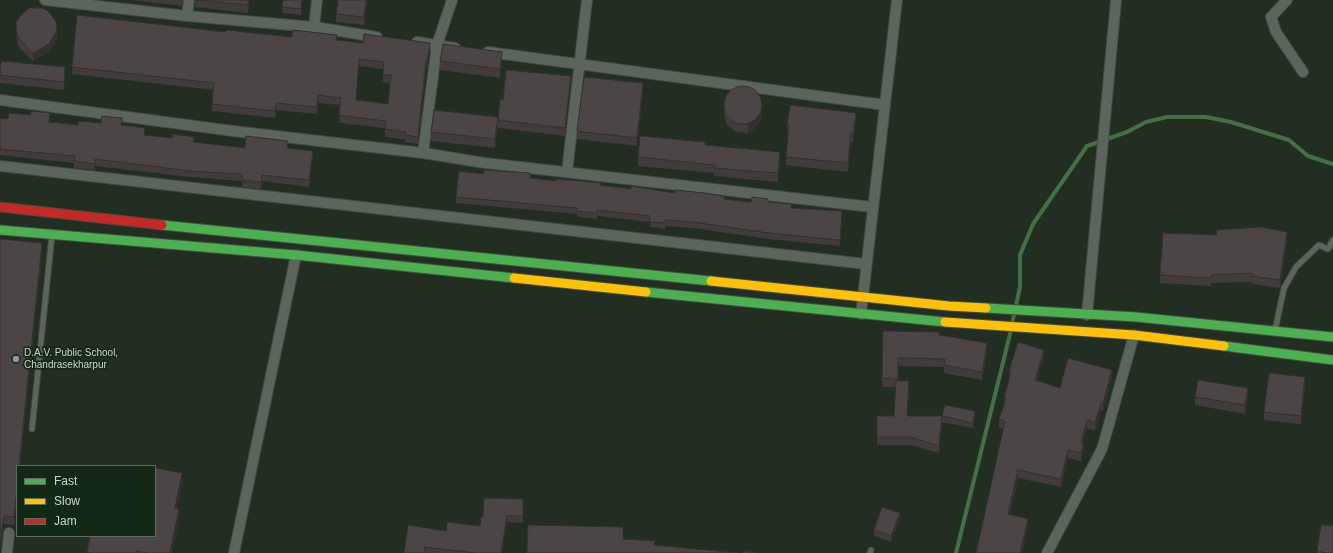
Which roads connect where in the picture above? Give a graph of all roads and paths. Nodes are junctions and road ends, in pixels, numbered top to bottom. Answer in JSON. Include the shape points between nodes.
{"nodes":[{"id":1,"x":45,"y":0,"type":"edge"},
{"id":2,"x":189,"y":0,"type":"edge"},
{"id":3,"x":317,"y":0,"type":"edge"},
{"id":4,"x":452,"y":0,"type":"edge"},
{"id":5,"x":587,"y":0,"type":"edge"},
{"id":6,"x":897,"y":0,"type":"edge"},
{"id":7,"x":1116,"y":0,"type":"edge"},
{"id":8,"x":1287,"y":0,"type":"edge"},
{"id":9,"x":187,"y":16,"type":"junction"},
{"id":10,"x":314,"y":27,"type":"junction"},
{"id":11,"x":391,"y":39,"type":"edge"},
{"id":12,"x":406,"y":41,"type":"edge"},
{"id":13,"x":437,"y":46,"type":"junction"},
{"id":14,"x":579,"y":63,"type":"junction"},
{"id":15,"x":1303,"y":72,"type":"dead end"},
{"id":16,"x":0,"y":100,"type":"edge"},
{"id":17,"x":885,"y":105,"type":"junction"},
{"id":18,"x":423,"y":152,"type":"junction"},
{"id":19,"x":0,"y":166,"type":"edge"},
{"id":20,"x":567,"y":172,"type":"junction"},
{"id":21,"x":0,"y":207,"type":"edge"},
{"id":22,"x":872,"y":207,"type":"junction"},
{"id":23,"x":0,"y":230,"type":"edge"},
{"id":24,"x":51,"y":238,"type":"junction"},
{"id":25,"x":1333,"y":240,"type":"edge"},
{"id":26,"x":43,"y":241,"type":"dead end"},
{"id":27,"x":296,"y":255,"type":"junction"},
{"id":28,"x":866,"y":264,"type":"junction"},
{"id":29,"x":863,"y":296,"type":"junction"},
{"id":30,"x":861,"y":314,"type":"junction"},
{"id":31,"x":1087,"y":315,"type":"junction"},
{"id":32,"x":1274,"y":331,"type":"junction"},
{"id":33,"x":1134,"y":335,"type":"junction"},
{"id":34,"x":1333,"y":337,"type":"edge"},
{"id":35,"x":1333,"y":360,"type":"edge"},
{"id":36,"x":32,"y":429,"type":"dead end"},
{"id":37,"x":9,"y":533,"type":"dead end"},
{"id":38,"x":6,"y":553,"type":"edge"},
{"id":39,"x":234,"y":553,"type":"edge"},
{"id":40,"x":1046,"y":553,"type":"edge"}],
"edges":[{"from":1,"to":9,"type":"street"},
{"from":2,"to":9,"type":"street"},
{"from":3,"to":10,"type":"street"},
{"from":4,"to":13,"type":"street"},
{"from":5,"to":14,"type":"street"},
{"from":6,"to":17,"type":"street"},
{"from":7,"to":31,"type":"street"},
{"from":8,"to":15,"type":"street","via":[[1271,17],[1276,32]]},
{"from":9,"to":10,"type":"street"},
{"from":10,"to":11,"type":"street"},
{"from":12,"to":13,"type":"street"},
{"from":13,"to":14,"type":"street"},
{"from":13,"to":18,"type":"street"},
{"from":14,"to":17,"type":"street"},
{"from":14,"to":20,"type":"street"},
{"from":16,"to":18,"type":"street","via":[[233,131]]},
{"from":17,"to":22,"type":"street"},
{"from":18,"to":20,"type":"street","via":[[485,163]]},
{"from":19,"to":28,"type":"street"},
{"from":20,"to":22,"type":"street"},
{"from":21,"to":29,"type":"street"},
{"from":22,"to":28,"type":"street"},
{"from":23,"to":24,"type":"street"},
{"from":24,"to":26,"type":"lane"},
{"from":24,"to":27,"type":"street"},
{"from":24,"to":36,"type":"lane"},
{"from":25,"to":32,"type":"lane","via":[[1328,249],[1319,245],[1296,267],[1284,288]]},
{"from":27,"to":30,"type":"street"},
{"from":27,"to":39,"type":"street"},
{"from":28,"to":29,"type":"street"},
{"from":29,"to":30,"type":"street"},
{"from":29,"to":31,"type":"street","via":[[949,306]]},
{"from":30,"to":33,"type":"street"},
{"from":31,"to":32,"type":"street","via":[[1136,317]]},
{"from":32,"to":34,"type":"street"},
{"from":33,"to":35,"type":"street"},
{"from":33,"to":40,"type":"street","via":[[1102,449]]},
{"from":37,"to":38,"type":"street"}]}
